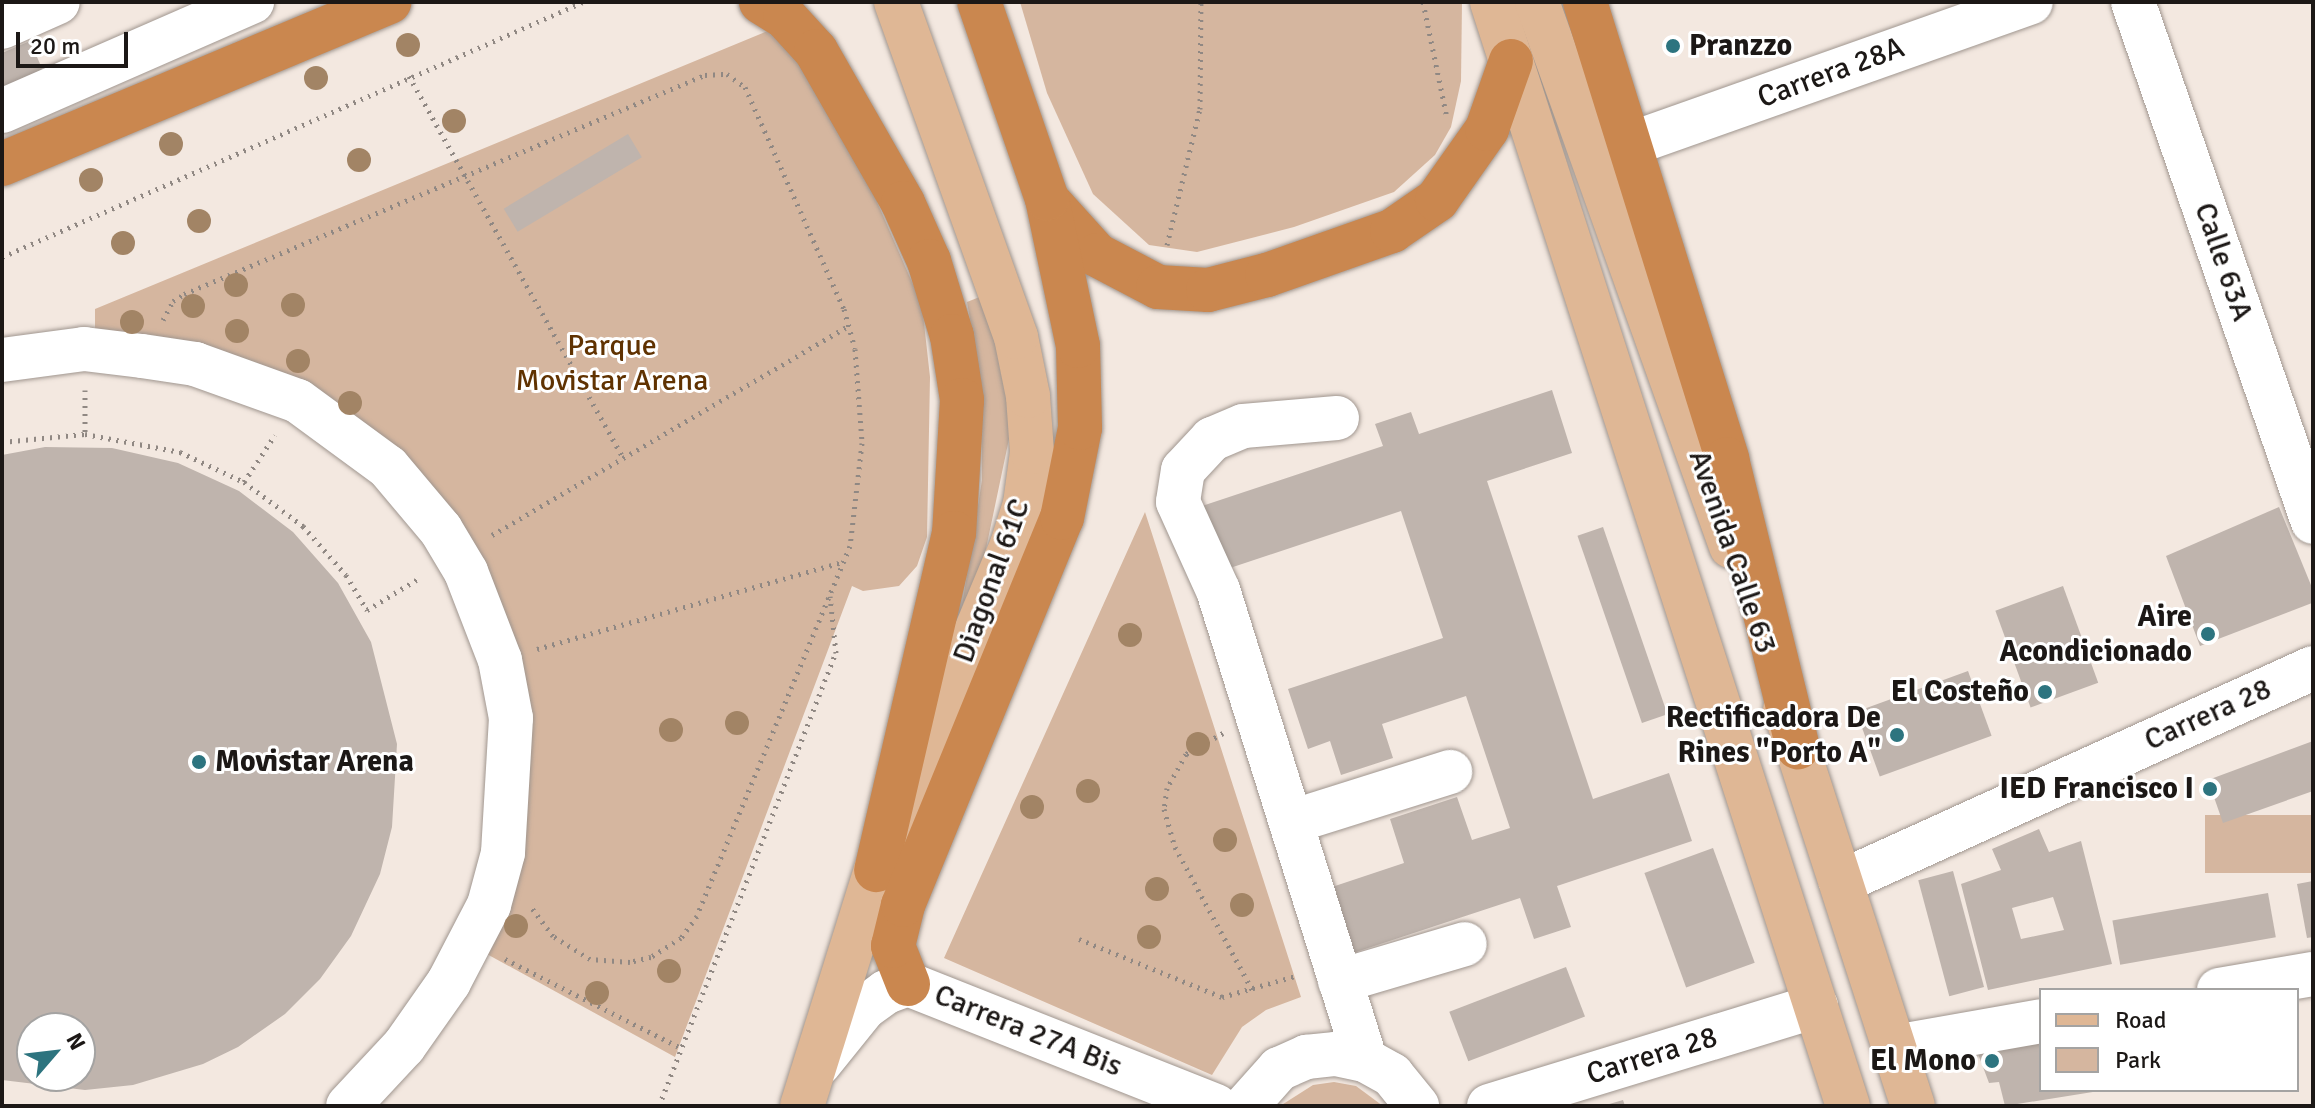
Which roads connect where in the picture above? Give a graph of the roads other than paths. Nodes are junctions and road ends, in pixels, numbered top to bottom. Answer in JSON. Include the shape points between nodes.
{"nodes":[{"id":1,"x":58,"y":2,"type":"edge"},
{"id":2,"x":252,"y":2,"type":"edge"},
{"id":3,"x":416,"y":2,"type":"edge"},
{"id":4,"x":761,"y":2,"type":"edge"},
{"id":5,"x":896,"y":2,"type":"edge"},
{"id":6,"x":979,"y":2,"type":"edge"},
{"id":7,"x":1585,"y":2,"type":"edge"},
{"id":8,"x":2031,"y":2,"type":"edge"},
{"id":9,"x":2133,"y":2,"type":"edge"},
{"id":10,"x":381,"y":6,"type":"edge"},
{"id":11,"x":1540,"y":13,"type":"edge"},
{"id":12,"x":2,"y":27,"type":"edge"},
{"id":13,"x":1502,"y":34,"type":"edge"},
{"id":14,"x":2,"y":111,"type":"edge"},
{"id":15,"x":1631,"y":144,"type":"junction"},
{"id":16,"x":2,"y":164,"type":"edge"},
{"id":17,"x":1047,"y":199,"type":"junction"},
{"id":18,"x":2,"y":360,"type":"edge"},
{"id":19,"x":1337,"y":418,"type":"dead end"},
{"id":20,"x":2313,"y":522,"type":"edge"},
{"id":21,"x":2313,"y":668,"type":"edge"},
{"id":22,"x":1798,"y":747,"type":"junction"},
{"id":23,"x":1450,"y":772,"type":"dead end"},
{"id":24,"x":1291,"y":822,"type":"junction"},
{"id":25,"x":876,"y":870,"type":"junction"},
{"id":26,"x":1841,"y":882,"type":"junction"},
{"id":27,"x":1465,"y":944,"type":"dead end"},
{"id":28,"x":1337,"y":971,"type":"junction"},
{"id":29,"x":2313,"y":974,"type":"edge"},
{"id":30,"x":908,"y":984,"type":"junction"},
{"id":31,"x":2231,"y":988,"type":"edge"},
{"id":32,"x":1816,"y":1006,"type":"junction"},
{"id":33,"x":2039,"y":1021,"type":"edge"},
{"id":34,"x":1894,"y":1047,"type":"junction"},
{"id":35,"x":1365,"y":1060,"type":"junction"},
{"id":36,"x":819,"y":1064,"type":"junction"},
{"id":37,"x":348,"y":1106,"type":"edge"},
{"id":38,"x":802,"y":1106,"type":"edge"},
{"id":39,"x":1216,"y":1106,"type":"edge"},
{"id":40,"x":1246,"y":1106,"type":"edge"},
{"id":41,"x":1417,"y":1106,"type":"edge"},
{"id":42,"x":1489,"y":1106,"type":"edge"},
{"id":43,"x":1848,"y":1106,"type":"edge"},
{"id":44,"x":1913,"y":1106,"type":"edge"}],
"edges":[{"from":1,"to":12,"type":"street"},
{"from":2,"to":14,"type":"street"},
{"from":3,"to":10,"type":"highway"},
{"from":4,"to":25,"type":"highway","via":[[785,17],[816,51],[903,203],[929,261],[952,336],[962,400],[954,533]]},
{"from":5,"to":25,"type":"main road","name":"Diagonal 61C","via":[[1016,337],[1032,452],[1025,504],[1012,545]]},
{"from":6,"to":17,"type":"highway"},
{"from":7,"to":15,"type":"highway"},
{"from":8,"to":15,"type":"street","name":"Carrera 28A"},
{"from":9,"to":20,"type":"street","name":"Calle 63A"},
{"from":10,"to":16,"type":"highway"},
{"from":11,"to":22,"type":"main road","name":"Avenida Calle 63","via":[[1706,471]]},
{"from":13,"to":17,"type":"highway","via":[[1487,129],[1468,163],[1437,200],[1392,231],[1208,290],[1158,287],[1097,255]]},
{"from":13,"to":32,"type":"main road","name":"Avenida Calle 63"},
{"from":15,"to":22,"type":"highway","via":[[1727,459]]},
{"from":17,"to":30,"type":"highway","via":[[1078,346],[1082,391],[1075,467],[1062,518],[903,905],[893,946]]},
{"from":18,"to":37,"type":"street","via":[[84,349],[177,361],[248,379],[298,401],[343,429],[412,493],[466,572],[500,660],[511,718],[509,810],[489,905],[472,943],[412,1036]]},
{"from":19,"to":24,"type":"street","via":[[1227,431],[1200,447],[1179,483],[1184,519],[1218,590]]},
{"from":21,"to":26,"type":"street","name":"Carrera 28"},
{"from":22,"to":26,"type":"main road","name":"Avenida Calle 63"},
{"from":23,"to":24,"type":"street"},
{"from":24,"to":28,"type":"street"},
{"from":25,"to":36,"type":"main road","name":"Diagonal 61C"},
{"from":26,"to":34,"type":"main road","name":"Avenida Calle 63"},
{"from":27,"to":28,"type":"street"},
{"from":28,"to":35,"type":"street"},
{"from":29,"to":31,"type":"street"},
{"from":30,"to":36,"type":"street","name":"Carrera 27A Bis","via":[[864,1008]]},
{"from":30,"to":39,"type":"street","name":"Carrera 27A Bis"},
{"from":32,"to":42,"type":"street","name":"Carrera 28"},
{"from":32,"to":43,"type":"main road","name":"Avenida Calle 63"},
{"from":33,"to":34,"type":"street"},
{"from":34,"to":44,"type":"main road","name":"Avenida Calle 63"},
{"from":35,"to":40,"type":"street","via":[[1336,1054],[1306,1057],[1279,1069]]},
{"from":35,"to":41,"type":"street","via":[[1392,1075]]},
{"from":36,"to":38,"type":"main road","name":"Diagonal 61C"}]}
